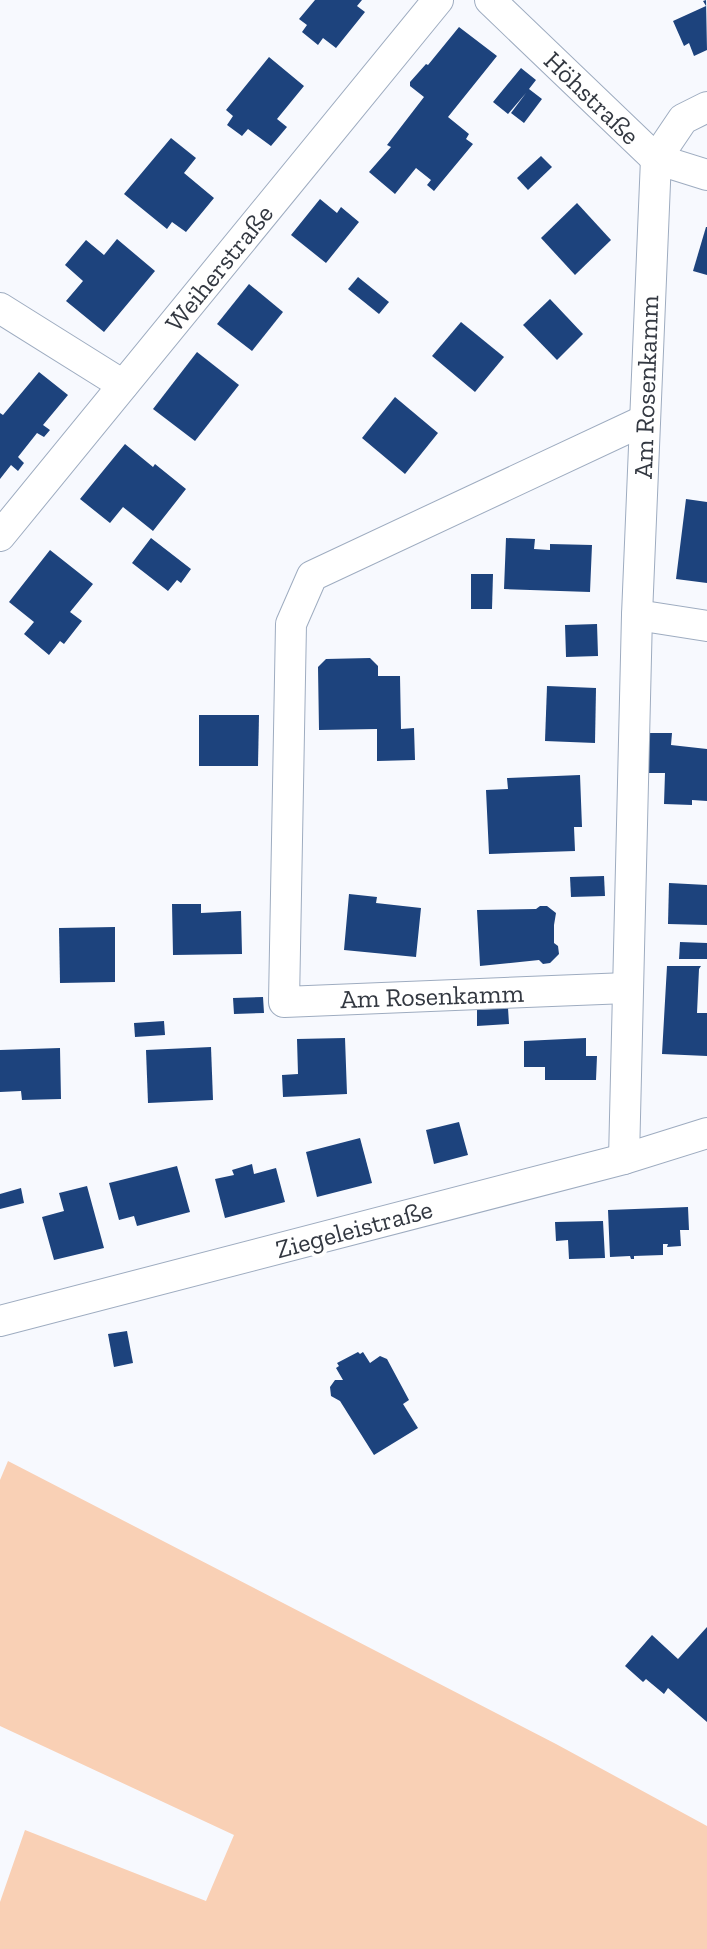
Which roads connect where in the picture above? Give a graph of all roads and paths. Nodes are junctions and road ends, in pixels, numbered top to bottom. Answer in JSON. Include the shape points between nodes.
{"nodes":[{"id":1,"x":438,"y":0,"type":"edge"},
{"id":2,"x":490,"y":0,"type":"edge"},
{"id":3,"x":707,"y":107,"type":"edge"},
{"id":4,"x":656,"y":159,"type":"junction"},
{"id":5,"x":707,"y":175,"type":"edge"},
{"id":6,"x":0,"y":308,"type":"edge"},
{"id":7,"x":123,"y":385,"type":"junction"},
{"id":8,"x":645,"y":420,"type":"junction"},
{"id":9,"x":0,"y":536,"type":"edge"},
{"id":10,"x":637,"y":615,"type":"junction"},
{"id":11,"x":707,"y":626,"type":"edge"},
{"id":12,"x":627,"y":988,"type":"junction"},
{"id":13,"x":707,"y":1133,"type":"edge"},
{"id":14,"x":624,"y":1159,"type":"junction"},
{"id":15,"x":0,"y":1321,"type":"edge"}],
"edges":[{"from":1,"to":7,"type":"street","name":"Weiherstraße"},
{"from":2,"to":4,"type":"street","name":"Höhstraße"},
{"from":3,"to":4,"type":"street","via":[[683,119]]},
{"from":4,"to":5,"type":"street","name":"Höhstraße"},
{"from":4,"to":8,"type":"street","name":"Am Rosenkamm"},
{"from":6,"to":7,"type":"street"},
{"from":7,"to":9,"type":"street","name":"Weiherstraße"},
{"from":8,"to":10,"type":"street","name":"Am Rosenkamm"},
{"from":8,"to":12,"type":"street","name":"Am Rosenkamm","via":[[312,576],[291,624],[284,1002]]},
{"from":10,"to":11,"type":"street"},
{"from":10,"to":12,"type":"street","name":"Am Rosenkamm"},
{"from":12,"to":14,"type":"street","name":"Am Rosenkamm"},
{"from":13,"to":14,"type":"street","name":"Ziegeleistraße"},
{"from":14,"to":15,"type":"street","name":"Ziegeleistraße"}]}
